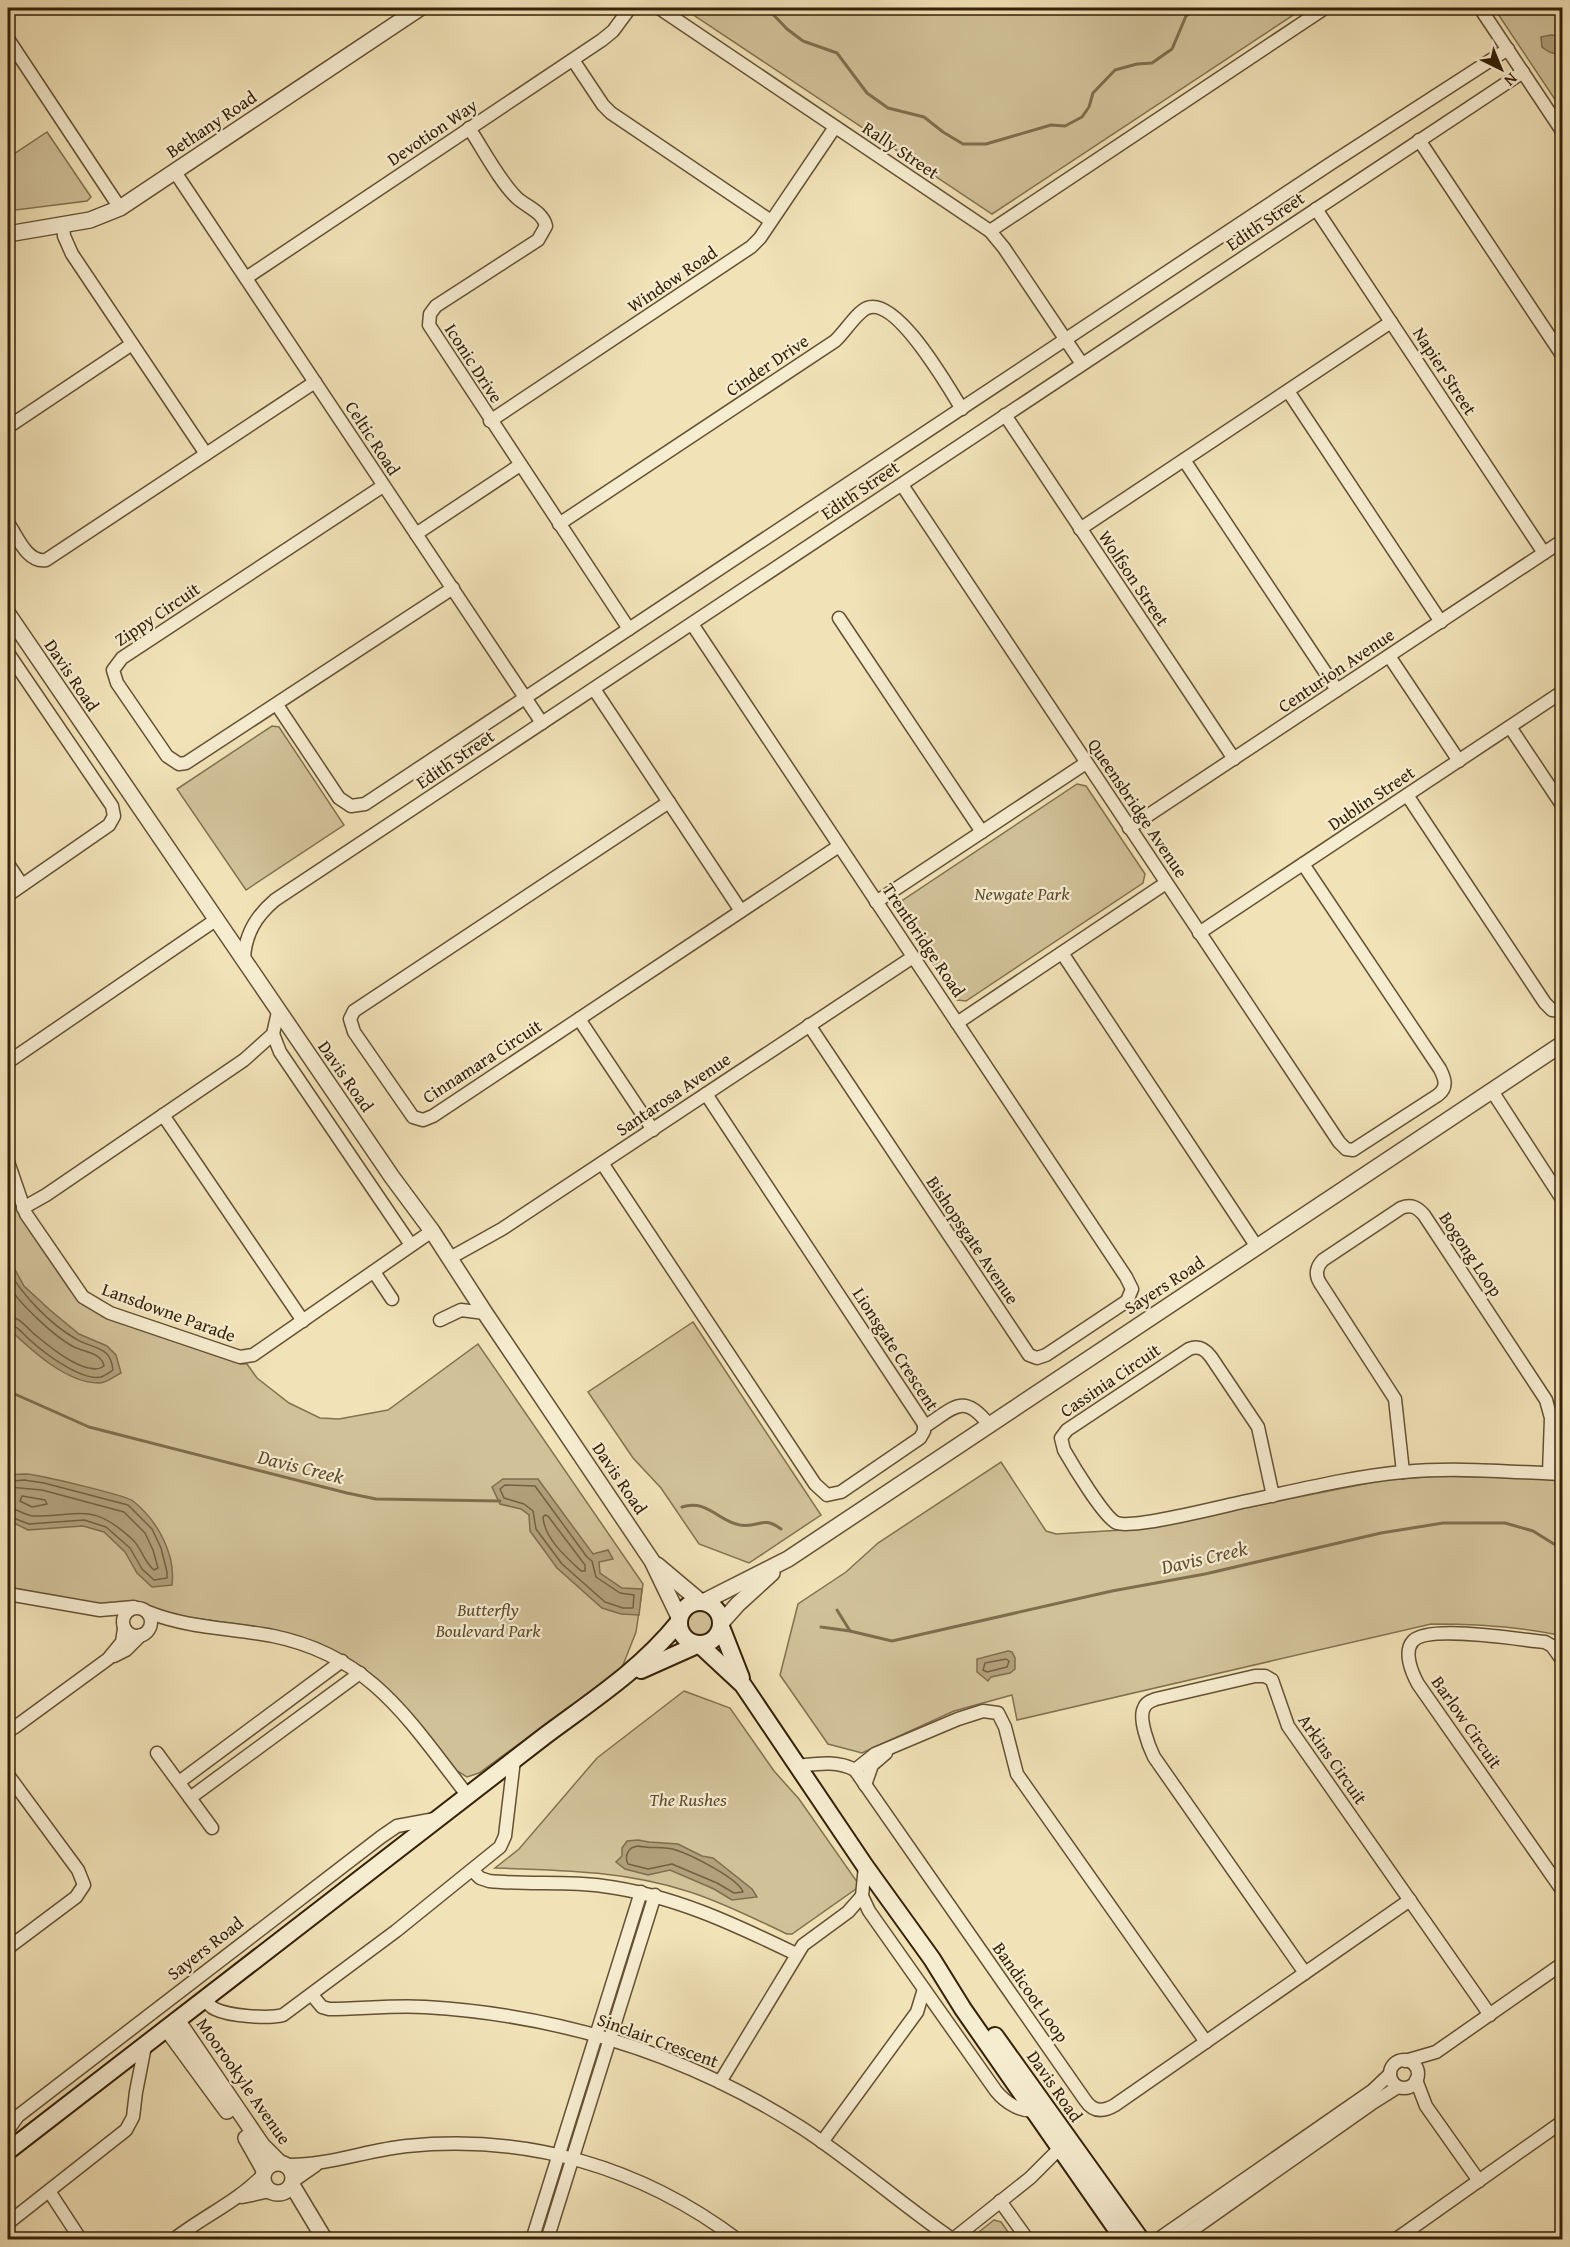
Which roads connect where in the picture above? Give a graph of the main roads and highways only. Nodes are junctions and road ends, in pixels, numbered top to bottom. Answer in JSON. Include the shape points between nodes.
{"nodes":[{"id":1,"x":678,"y":1620,"type":"junction"},
{"id":2,"x":721,"y":1625,"type":"junction"},
{"id":3,"x":698,"y":1645,"type":"junction"},
{"id":4,"x":624,"y":1678,"type":"junction"},
{"id":5,"x":743,"y":1685,"type":"junction"},
{"id":6,"x":1068,"y":2148,"type":"junction"},
{"id":7,"x":8,"y":2151,"type":"edge"},
{"id":8,"x":1125,"y":2240,"type":"edge"},
{"id":9,"x":1141,"y":2240,"type":"edge"}],
"edges":[{"from":1,"to":2,"type":"main road","via":[[687,1606],[702,1602],[718,1612]]},
{"from":1,"to":3,"type":"main road","via":[[685,1640]]},
{"from":1,"to":4,"type":"main road","via":[[655,1650]]},
{"from":2,"to":3,"type":"main road","via":[[714,1640]]},
{"from":2,"to":5,"type":"main road","name":"Davis Road"},
{"from":3,"to":4,"type":"main road"},
{"from":3,"to":5,"type":"main road","name":"Davis Road"},
{"from":4,"to":7,"type":"main road"},
{"from":5,"to":6,"type":"main road","name":"Davis Road","via":[[963,2009]]},
{"from":6,"to":8,"type":"main road","name":"Davis Road"},
{"from":6,"to":9,"type":"main road","name":"Davis Road"}]}
